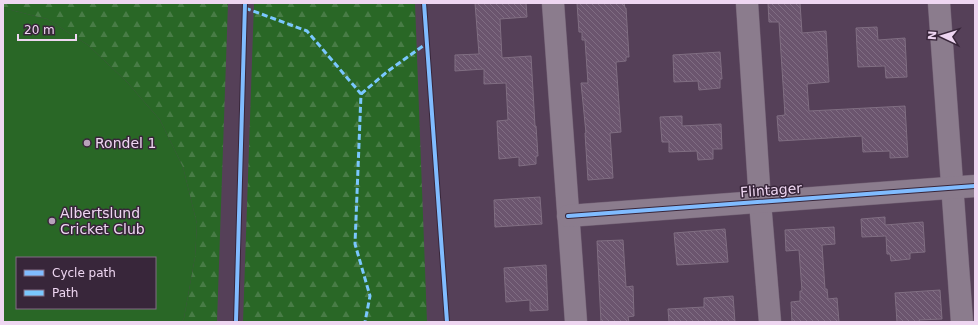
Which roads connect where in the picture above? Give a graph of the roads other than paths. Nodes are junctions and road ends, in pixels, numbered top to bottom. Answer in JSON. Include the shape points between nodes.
{"nodes":[{"id":1,"x":553,"y":3,"type":"edge"},
{"id":2,"x":747,"y":3,"type":"edge"},
{"id":3,"x":939,"y":3,"type":"edge"},
{"id":4,"x":975,"y":186,"type":"edge"},
{"id":5,"x":952,"y":188,"type":"junction"},
{"id":6,"x":760,"y":202,"type":"junction"},
{"id":7,"x":568,"y":216,"type":"junction"},
{"id":8,"x":576,"y":322,"type":"edge"},
{"id":9,"x":770,"y":322,"type":"edge"},
{"id":10,"x":962,"y":322,"type":"edge"}],
"edges":[{"from":1,"to":7,"type":"street"},
{"from":2,"to":6,"type":"street","name":"Flintager"},
{"from":3,"to":5,"type":"street"},
{"from":4,"to":5,"type":"street","name":"Flintager"},
{"from":5,"to":6,"type":"street","name":"Flintager"},
{"from":5,"to":10,"type":"street"},
{"from":6,"to":7,"type":"street","name":"Flintager"},
{"from":6,"to":9,"type":"street","name":"Flintager"},
{"from":7,"to":8,"type":"street"}]}
